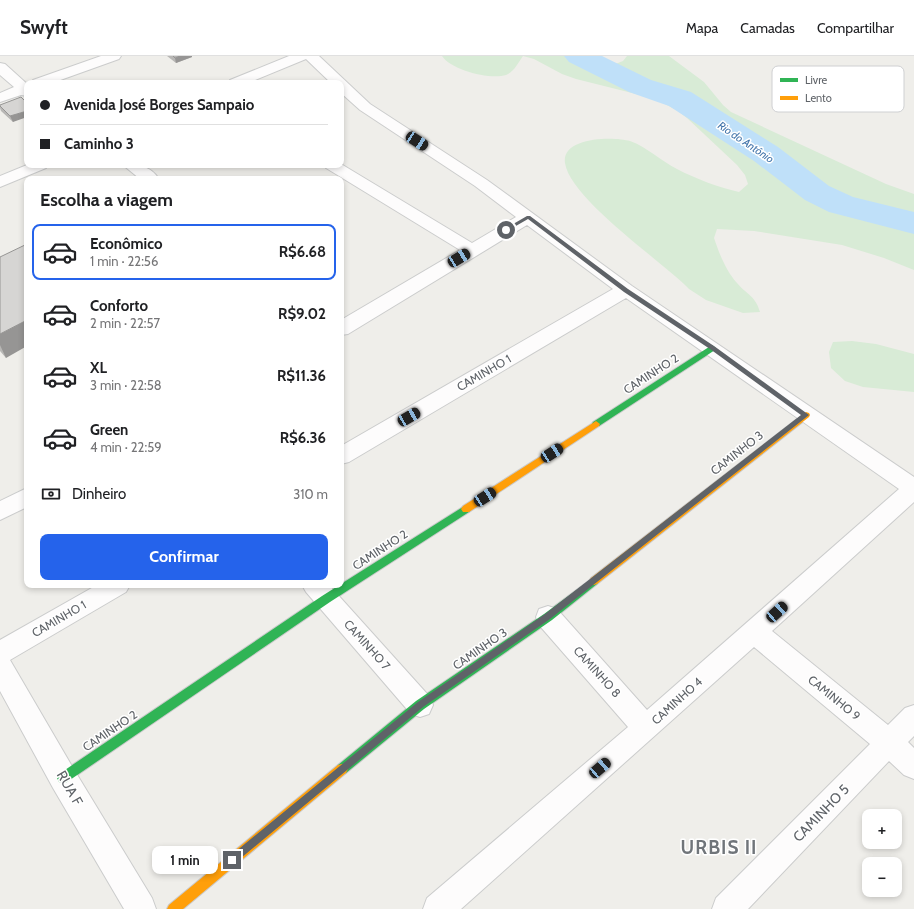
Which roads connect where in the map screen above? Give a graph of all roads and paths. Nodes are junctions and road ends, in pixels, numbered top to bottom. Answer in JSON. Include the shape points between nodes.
{"nodes":[{"id":1,"x":114,"y":56,"type":"edge"},
{"id":2,"x":301,"y":56,"type":"edge"},
{"id":3,"x":311,"y":56,"type":"edge"},
{"id":4,"x":0,"y":67,"type":"edge"},
{"id":5,"x":46,"y":80,"type":"edge"},
{"id":6,"x":242,"y":80,"type":"edge"},
{"id":7,"x":336,"y":80,"type":"edge"},
{"id":8,"x":24,"y":87,"type":"edge"},
{"id":9,"x":344,"y":88,"type":"edge"},
{"id":10,"x":24,"y":90,"type":"edge"},
{"id":11,"x":0,"y":98,"type":"edge"},
{"id":12,"x":33,"y":168,"type":"edge"},
{"id":13,"x":135,"y":168,"type":"edge"},
{"id":14,"x":337,"y":168,"type":"edge"},
{"id":15,"x":147,"y":176,"type":"edge"},
{"id":16,"x":0,"y":182,"type":"edge"},
{"id":17,"x":528,"y":217,"type":"junction"},
{"id":18,"x":472,"y":250,"type":"junction"},
{"id":19,"x":626,"y":290,"type":"junction"},
{"id":20,"x":346,"y":321,"type":"edge"},
{"id":21,"x":712,"y":348,"type":"junction"},
{"id":22,"x":806,"y":415,"type":"junction"},
{"id":23,"x":344,"y":454,"type":"edge"},
{"id":24,"x":914,"y":488,"type":"edge"},
{"id":25,"x":24,"y":499,"type":"edge"},
{"id":26,"x":0,"y":511,"type":"edge"},
{"id":27,"x":344,"y":578,"type":"edge"},
{"id":28,"x":113,"y":588,"type":"edge"},
{"id":29,"x":320,"y":592,"type":"edge"},
{"id":30,"x":548,"y":617,"type":"junction"},
{"id":31,"x":754,"y":632,"type":"junction"},
{"id":32,"x":0,"y":653,"type":"edge"},
{"id":33,"x":0,"y":666,"type":"edge"},
{"id":34,"x":420,"y":704,"type":"junction"},
{"id":35,"x":914,"y":717,"type":"edge"},
{"id":36,"x":646,"y":728,"type":"junction"},
{"id":37,"x":889,"y":743,"type":"junction"},
{"id":38,"x":914,"y":766,"type":"edge"},
{"id":39,"x":63,"y":778,"type":"junction"},
{"id":40,"x":141,"y":909,"type":"edge"},
{"id":41,"x":173,"y":909,"type":"edge"},
{"id":42,"x":438,"y":909,"type":"edge"},
{"id":43,"x":727,"y":909,"type":"edge"}],
"edges":[{"from":1,"to":5,"type":"street"},
{"from":2,"to":6,"type":"street"},
{"from":3,"to":7,"type":"street"},
{"from":4,"to":8,"type":"street"},
{"from":9,"to":17,"type":"street","via":[[365,107]]},
{"from":10,"to":11,"type":"street"},
{"from":12,"to":16,"type":"street"},
{"from":13,"to":15,"type":"street"},
{"from":14,"to":18,"type":"street"},
{"from":17,"to":18,"type":"street"},
{"from":17,"to":19,"type":"street"},
{"from":18,"to":20,"type":"street"},
{"from":19,"to":21,"type":"street"},
{"from":19,"to":23,"type":"street","name":"CAMINHO 1"},
{"from":21,"to":22,"type":"street"},
{"from":21,"to":27,"type":"street","name":"CAMINHO 2","via":[[499,488]]},
{"from":22,"to":24,"type":"street"},
{"from":22,"to":30,"type":"street","name":"CAMINHO 3"},
{"from":24,"to":31,"type":"street","name":"CAMINHO 4"},
{"from":25,"to":26,"type":"street"},
{"from":28,"to":32,"type":"street","name":"CAMINHO 1"},
{"from":29,"to":34,"type":"street","name":"CAMINHO 7"},
{"from":29,"to":39,"type":"street","name":"CAMINHO 2"},
{"from":30,"to":34,"type":"street","name":"CAMINHO 3"},
{"from":30,"to":36,"type":"street","name":"CAMINHO 8"},
{"from":31,"to":36,"type":"street","name":"CAMINHO 4"},
{"from":31,"to":37,"type":"street","name":"CAMINHO 9"},
{"from":33,"to":39,"type":"street","name":"RUA F"},
{"from":34,"to":41,"type":"street","name":"CAMINHO 3"},
{"from":35,"to":37,"type":"street","name":"CAMINHO 5"},
{"from":36,"to":42,"type":"street","name":"CAMINHO 4"},
{"from":37,"to":38,"type":"street","name":"CAMINHO 9"},
{"from":37,"to":43,"type":"street","name":"CAMINHO 5"},
{"from":39,"to":40,"type":"street","name":"RUA F"}]}
